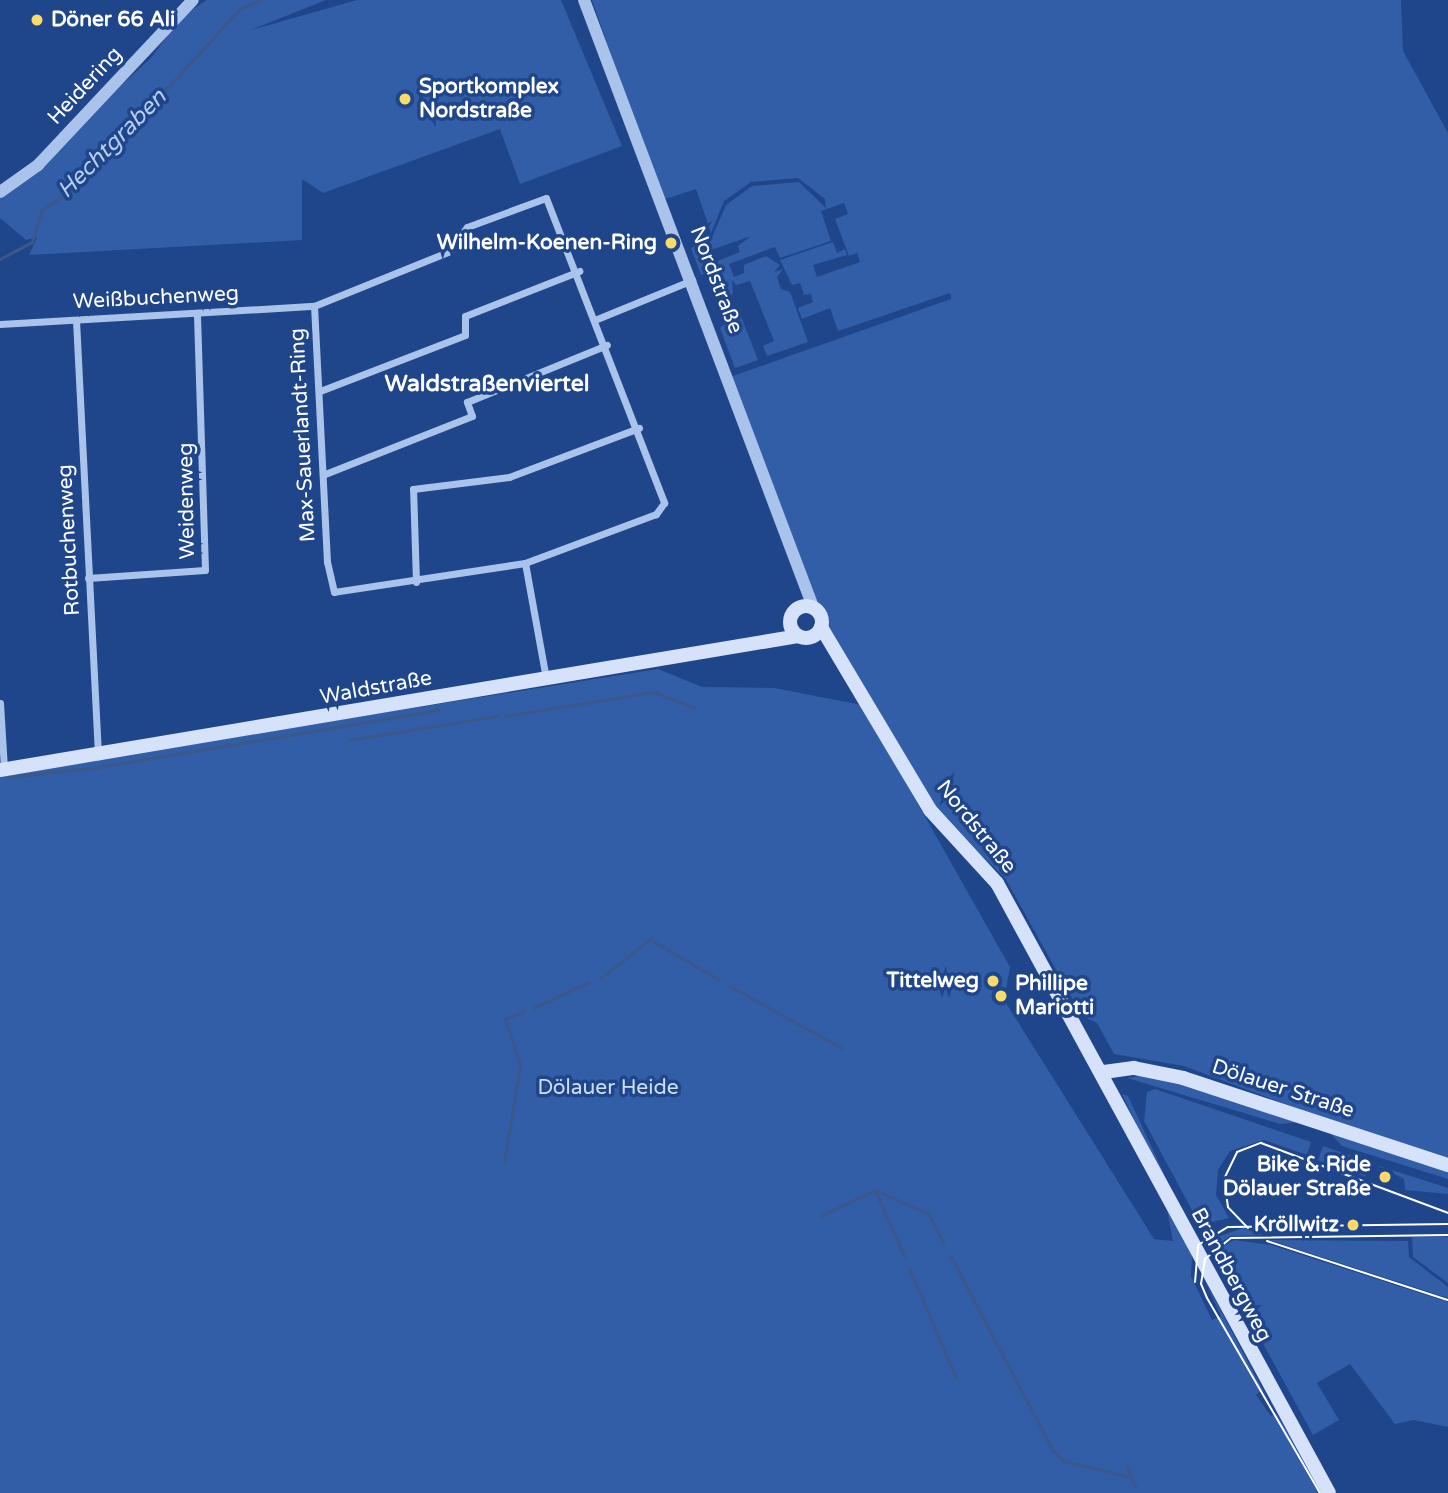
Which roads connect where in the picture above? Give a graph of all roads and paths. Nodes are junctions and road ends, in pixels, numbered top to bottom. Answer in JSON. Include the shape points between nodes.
{"nodes":[{"id":1,"x":193,"y":0,"type":"edge"},
{"id":2,"x":584,"y":0,"type":"edge"},
{"id":3,"x":0,"y":192,"type":"edge"},
{"id":4,"x":579,"y":271,"type":"junction"},
{"id":5,"x":693,"y":280,"type":"junction"},
{"id":6,"x":314,"y":306,"type":"junction"},
{"id":7,"x":197,"y":313,"type":"junction"},
{"id":8,"x":597,"y":318,"type":"junction"},
{"id":9,"x":76,"y":320,"type":"junction"},
{"id":10,"x":0,"y":324,"type":"edge"},
{"id":11,"x":607,"y":345,"type":"junction"},
{"id":12,"x":320,"y":391,"type":"junction"},
{"id":13,"x":639,"y":428,"type":"junction"},
{"id":14,"x":325,"y":474,"type":"junction"},
{"id":15,"x":525,"y":562,"type":"junction"},
{"id":16,"x":88,"y":578,"type":"junction"},
{"id":17,"x":416,"y":582,"type":"junction"},
{"id":18,"x":807,"y":607,"type":"junction"},
{"id":19,"x":806,"y":631,"type":"junction"},
{"id":20,"x":547,"y":680,"type":"junction"},
{"id":21,"x":0,"y":703,"type":"edge"},
{"id":22,"x":98,"y":758,"type":"junction"},
{"id":23,"x":2,"y":770,"type":"edge"},
{"id":24,"x":1104,"y":1072,"type":"junction"},
{"id":25,"x":1448,"y":1165,"type":"edge"},
{"id":26,"x":1329,"y":1493,"type":"edge"}],
"edges":[{"from":1,"to":3,"type":"street","name":"Heidering","via":[[38,165]]},
{"from":2,"to":5,"type":"street","name":"Nordstraße"},
{"from":4,"to":6,"type":"street","name":"Max-Sauerlandt-Ring","via":[[546,198],[467,228],[450,251]]},
{"from":4,"to":8,"type":"street","name":"Max-Sauerlandt-Ring"},
{"from":4,"to":12,"type":"street","via":[[466,316],[465,335]]},
{"from":5,"to":8,"type":"street"},
{"from":5,"to":18,"type":"street","name":"Nordstraße","via":[[806,576]]},
{"from":6,"to":7,"type":"street","name":"Weißbuchenweg"},
{"from":6,"to":12,"type":"street","name":"Max-Sauerlandt-Ring"},
{"from":7,"to":9,"type":"street","name":"Weißbuchenweg"},
{"from":7,"to":16,"type":"street","name":"Weidenweg","via":[[205,570]]},
{"from":8,"to":11,"type":"street","name":"Max-Sauerlandt-Ring"},
{"from":9,"to":10,"type":"street","name":"Weißbuchenweg"},
{"from":9,"to":16,"type":"street","name":"Rotbuchenweg"},
{"from":11,"to":13,"type":"street","name":"Max-Sauerlandt-Ring"},
{"from":11,"to":14,"type":"street","via":[[467,402],[472,416]]},
{"from":12,"to":14,"type":"street","name":"Max-Sauerlandt-Ring"},
{"from":13,"to":15,"type":"street","name":"Max-Sauerlandt-Ring","via":[[663,491],[656,514]]},
{"from":13,"to":17,"type":"street","via":[[509,477],[413,489]]},
{"from":14,"to":17,"type":"street","name":"Max-Sauerlandt-Ring","via":[[334,592]]},
{"from":15,"to":17,"type":"street","name":"Max-Sauerlandt-Ring"},
{"from":15,"to":20,"type":"street"},
{"from":16,"to":22,"type":"street","name":"Rotbuchenweg"},
{"from":18,"to":19,"type":"main road"},
{"from":18,"to":19,"type":"main road","name":"Nordstraße"},
{"from":19,"to":20,"type":"main road","name":"Waldstraße","via":[[759,645]]},
{"from":19,"to":24,"type":"main road","name":"Nordstraße","via":[[834,647],[932,813],[997,883]]},
{"from":20,"to":22,"type":"main road","name":"Waldstraße"},
{"from":21,"to":23,"type":"street"},
{"from":22,"to":23,"type":"main road","name":"Waldstraße"},
{"from":24,"to":25,"type":"main road","name":"Dölauer Straße","via":[[1134,1068],[1182,1078]]},
{"from":24,"to":26,"type":"main road","name":"Brandbergweg"}]}
